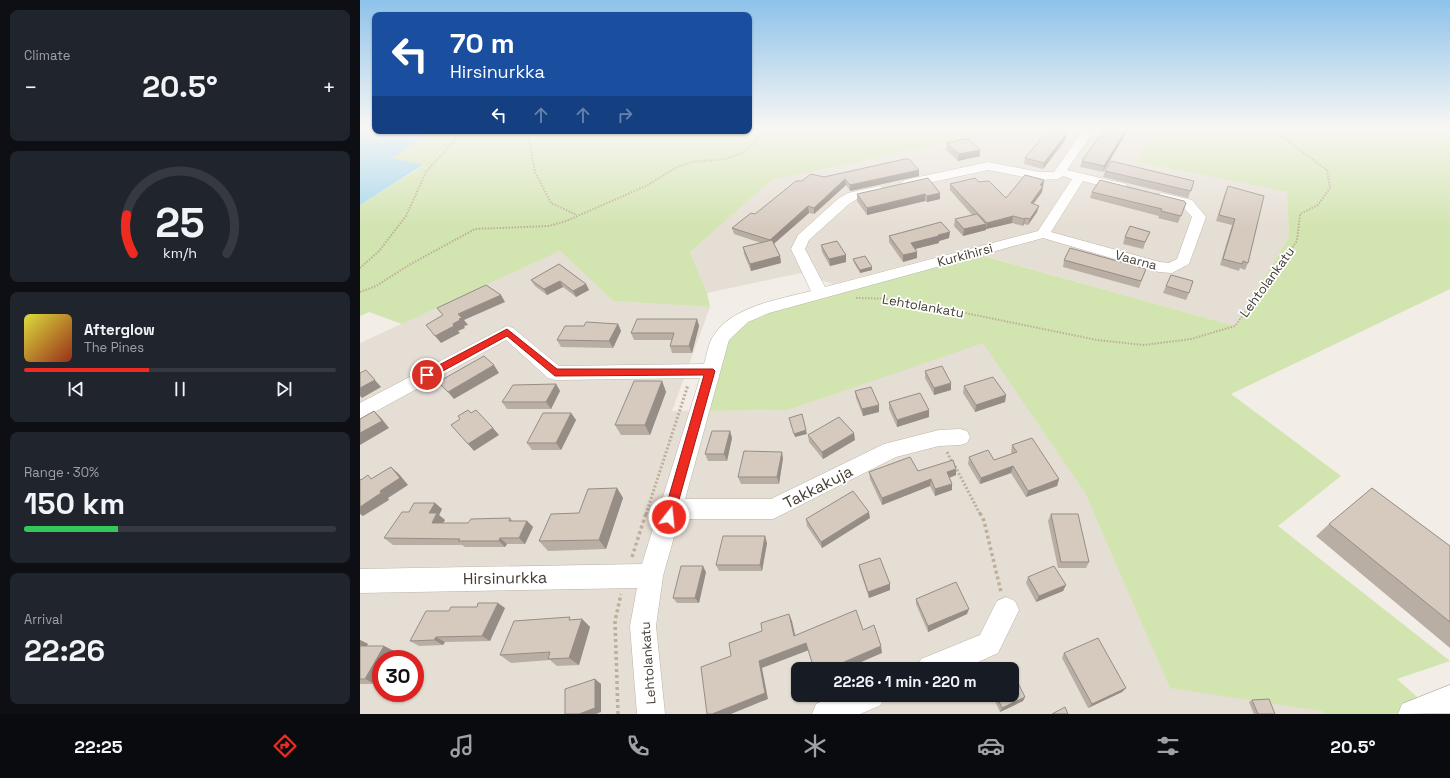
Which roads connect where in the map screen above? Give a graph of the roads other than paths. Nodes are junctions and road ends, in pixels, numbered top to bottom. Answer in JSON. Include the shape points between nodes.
{"nodes":[{"id":1,"x":1069,"y":161,"type":"edge"},
{"id":2,"x":1062,"y":173,"type":"junction"},
{"id":3,"x":1079,"y":177,"type":"junction"},
{"id":4,"x":1133,"y":190,"type":"edge"},
{"id":5,"x":1148,"y":194,"type":"edge"},
{"id":6,"x":1043,"y":234,"type":"junction"},
{"id":7,"x":821,"y":294,"type":"junction"},
{"id":8,"x":710,"y":371,"type":"junction"},
{"id":9,"x":360,"y":412,"type":"edge"},
{"id":10,"x":950,"y":437,"type":"road end"},
{"id":11,"x":671,"y":509,"type":"junction"},
{"id":12,"x":651,"y":576,"type":"junction"},
{"id":13,"x":360,"y":581,"type":"edge"},
{"id":14,"x":1006,"y":610,"type":"road end"},
{"id":15,"x":947,"y":662,"type":"edge"},
{"id":16,"x":1450,"y":699,"type":"edge"},
{"id":17,"x":854,"y":702,"type":"edge"},
{"id":18,"x":651,"y":714,"type":"edge"},
{"id":19,"x":826,"y":714,"type":"edge"},
{"id":20,"x":1412,"y":714,"type":"edge"}],
"edges":[{"from":1,"to":2,"type":"street"},
{"from":2,"to":3,"type":"street"},
{"from":2,"to":7,"type":"street","via":[[1050,177],[1000,166],[988,166],[848,198],[803,238],[798,249]]},
{"from":3,"to":4,"type":"street"},
{"from":3,"to":6,"type":"street"},
{"from":5,"to":6,"type":"street","name":"Vaarna","via":[[1187,203],[1199,217],[1184,261],[1172,268],[1159,267]]},
{"from":6,"to":7,"type":"street","name":"Kurkihirsi"},
{"from":7,"to":8,"type":"street","name":"Lehtolankatu","via":[[763,309],[742,318],[721,337]]},
{"from":8,"to":9,"type":"street","via":[[555,372],[507,332]]},
{"from":8,"to":11,"type":"street","name":"Lehtolankatu"},
{"from":10,"to":11,"type":"street","name":"Takkakuja","via":[[891,450],[773,509]]},
{"from":11,"to":12,"type":"street","name":"Lehtolankatu"},
{"from":12,"to":13,"type":"street","name":"Hirsinurkka"},
{"from":12,"to":18,"type":"street","name":"Lehtolankatu","via":[[643,626]]},
{"from":14,"to":15,"type":"street","via":[[989,644]]},
{"from":16,"to":20,"type":"street"},
{"from":17,"to":19,"type":"street"}]}
